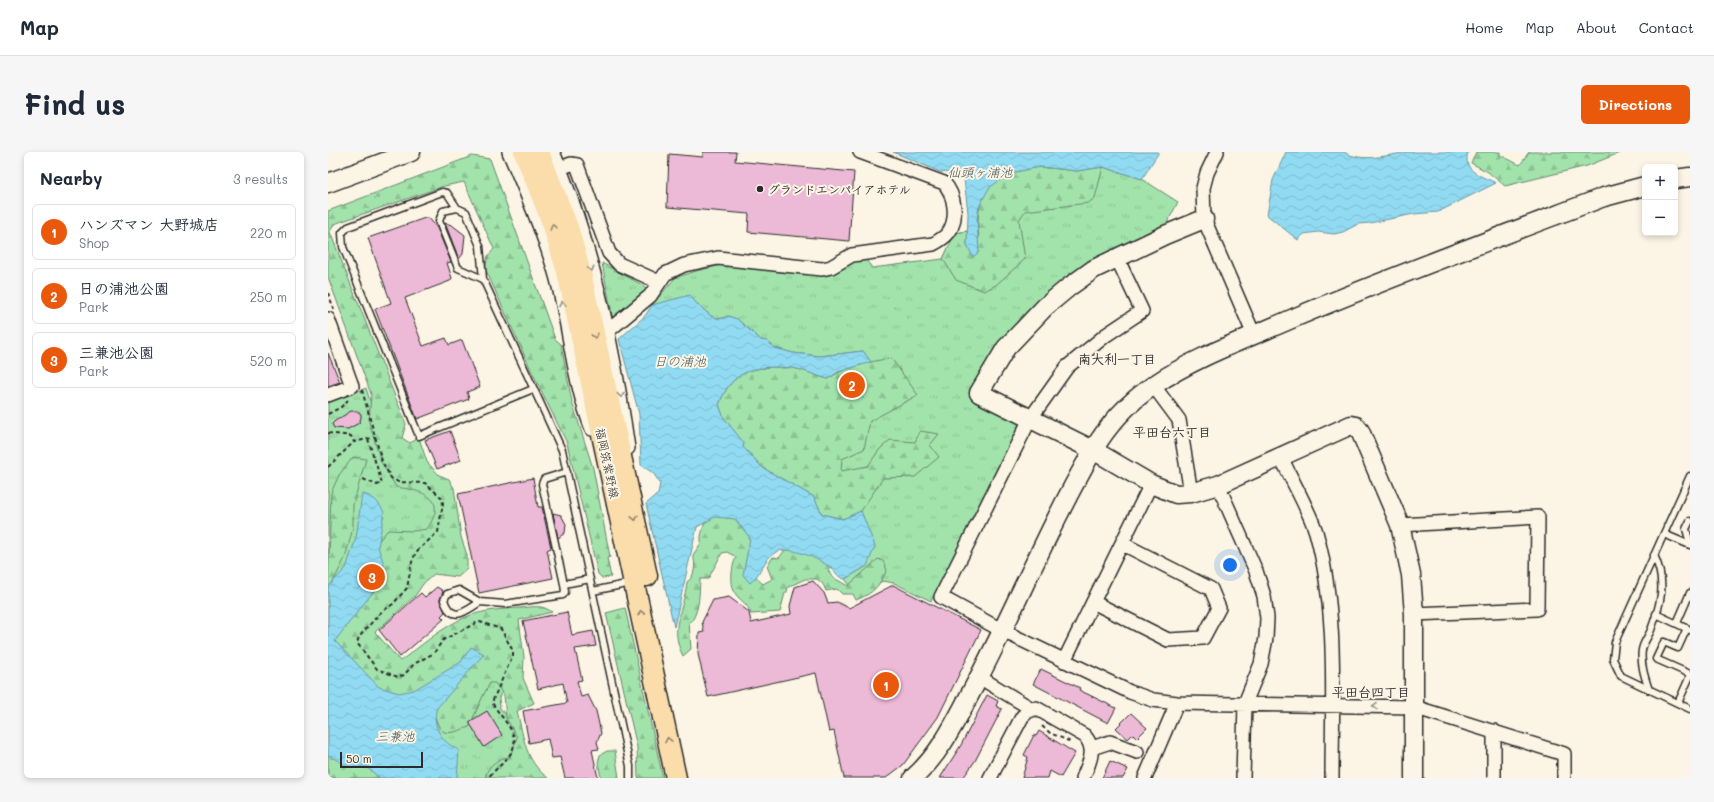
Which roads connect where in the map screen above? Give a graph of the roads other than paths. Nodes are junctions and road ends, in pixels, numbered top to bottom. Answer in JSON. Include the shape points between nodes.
{"nodes":[{"id":1,"x":509,"y":152,"type":"edge"},
{"id":2,"x":524,"y":152,"type":"edge"},
{"id":3,"x":539,"y":152,"type":"edge"},
{"id":4,"x":553,"y":152,"type":"edge"},
{"id":5,"x":860,"y":152,"type":"edge"},
{"id":6,"x":1217,"y":152,"type":"edge"},
{"id":7,"x":406,"y":153,"type":"edge"},
{"id":8,"x":557,"y":169,"type":"junction"},
{"id":9,"x":1690,"y":177,"type":"edge"},
{"id":10,"x":1678,"y":179,"type":"edge"},
{"id":11,"x":328,"y":183,"type":"edge"},
{"id":12,"x":1642,"y":187,"type":"edge"},
{"id":13,"x":457,"y":208,"type":"junction"},
{"id":14,"x":1204,"y":219,"type":"junction"},
{"id":15,"x":1117,"y":258,"type":"junction"},
{"id":16,"x":483,"y":279,"type":"junction"},
{"id":17,"x":659,"y":282,"type":"junction"},
{"id":18,"x":331,"y":323,"type":"edge"},
{"id":19,"x":608,"y":331,"type":"junction"},
{"id":20,"x":1254,"y":335,"type":"junction"},
{"id":21,"x":1153,"y":385,"type":"junction"},
{"id":22,"x":533,"y":389,"type":"junction"},
{"id":23,"x":328,"y":395,"type":"edge"},
{"id":24,"x":1030,"y":419,"type":"junction"},
{"id":25,"x":1093,"y":450,"type":"junction"},
{"id":26,"x":1281,"y":457,"type":"junction"},
{"id":27,"x":607,"y":462,"type":"junction"},
{"id":28,"x":567,"y":472,"type":"junction"},
{"id":29,"x":1690,"y":476,"type":"edge"},
{"id":30,"x":1151,"y":484,"type":"junction"},
{"id":31,"x":1218,"y":485,"type":"junction"},
{"id":32,"x":1191,"y":493,"type":"junction"},
{"id":33,"x":630,"y":496,"type":"junction"},
{"id":34,"x":1690,"y":521,"type":"edge"},
{"id":35,"x":1400,"y":525,"type":"junction"},
{"id":36,"x":1664,"y":534,"type":"junction"},
{"id":37,"x":1123,"y":544,"type":"junction"},
{"id":38,"x":1690,"y":544,"type":"edge"},
{"id":39,"x":1654,"y":555,"type":"junction"},
{"id":40,"x":590,"y":579,"type":"junction"},
{"id":41,"x":634,"y":582,"type":"junction"},
{"id":42,"x":564,"y":584,"type":"junction"},
{"id":43,"x":593,"y":591,"type":"junction"},
{"id":44,"x":1690,"y":593,"type":"edge"},
{"id":45,"x":480,"y":602,"type":"junction"},
{"id":46,"x":1093,"y":602,"type":"junction"},
{"id":47,"x":1414,"y":614,"type":"junction"},
{"id":48,"x":1656,"y":614,"type":"junction"},
{"id":49,"x":1677,"y":624,"type":"junction"},
{"id":50,"x":1688,"y":629,"type":"edge"},
{"id":51,"x":1003,"y":631,"type":"junction"},
{"id":52,"x":1064,"y":661,"type":"junction"},
{"id":53,"x":1690,"y":675,"type":"edge"},
{"id":54,"x":979,"y":677,"type":"junction"},
{"id":55,"x":1649,"y":690,"type":"junction"},
{"id":56,"x":1177,"y":703,"type":"junction"},
{"id":57,"x":1246,"y":703,"type":"junction"},
{"id":58,"x":1678,"y":703,"type":"junction"},
{"id":59,"x":1332,"y":705,"type":"junction"},
{"id":60,"x":1414,"y":707,"type":"junction"},
{"id":61,"x":1032,"y":709,"type":"junction"},
{"id":62,"x":1690,"y":709,"type":"edge"},
{"id":63,"x":1494,"y":731,"type":"junction"},
{"id":64,"x":1092,"y":748,"type":"junction"},
{"id":65,"x":1137,"y":752,"type":"dead end"},
{"id":66,"x":630,"y":778,"type":"edge"},
{"id":67,"x":676,"y":778,"type":"edge"},
{"id":68,"x":690,"y":778,"type":"edge"},
{"id":69,"x":913,"y":778,"type":"edge"},
{"id":70,"x":990,"y":778,"type":"edge"},
{"id":71,"x":1083,"y":778,"type":"edge"},
{"id":72,"x":1145,"y":778,"type":"edge"},
{"id":73,"x":1243,"y":778,"type":"edge"},
{"id":74,"x":1332,"y":778,"type":"edge"},
{"id":75,"x":1414,"y":778,"type":"edge"},
{"id":76,"x":1494,"y":778,"type":"edge"},
{"id":77,"x":1564,"y":778,"type":"edge"}],
"edges":[{"from":27,"to":1,"type":"street","one_way":true,"via":[[591,427],[580,388],[555,272],[525,183]]},
{"from":27,"to":2,"type":"main road","name":"福岡筑紫野線","one_way":true,"via":[[567,272],[551,220]]},
{"from":3,"to":33,"type":"main road","name":"福岡筑紫野線","one_way":true,"via":[[568,227],[581,273]]},
{"from":4,"to":8,"type":"street"},
{"from":5,"to":17,"type":"street","via":[[944,183],[952,195],[954,213],[950,231],[933,244],[852,255],[822,269],[718,258],[684,265],[665,274]]},
{"from":6,"to":14,"type":"street","via":[[1203,188]]},
{"from":7,"to":11,"type":"street"},
{"from":8,"to":17,"type":"street","via":[[574,164],[579,168],[609,253],[614,260]]},
{"from":8,"to":19,"type":"street","one_way":true,"via":[[580,226]]},
{"from":9,"to":10,"type":"street"},
{"from":12,"to":20,"type":"street","via":[[1604,197],[1354,293]]},
{"from":13,"to":16,"type":"lane","via":[[466,212],[480,246]]},
{"from":13,"to":16,"type":"lane","via":[[443,211],[439,221],[455,264],[463,272]]},
{"from":13,"to":22,"type":"lane","via":[[447,193],[442,192],[348,227],[342,233],[343,247],[419,436]]},
{"from":14,"to":15,"type":"street"},
{"from":14,"to":20,"type":"street"},
{"from":15,"to":24,"type":"street","via":[[1142,311],[1106,335],[1067,367]]},
{"from":15,"to":24,"type":"street","via":[[1094,269],[1045,307],[1006,348],[979,393]]},
{"from":16,"to":22,"type":"lane"},
{"from":17,"to":19,"type":"street","via":[[650,296]]},
{"from":18,"to":23,"type":"street","via":[[352,386]]},
{"from":19,"to":33,"type":"street","one_way":true,"via":[[619,382],[629,456]]},
{"from":20,"to":21,"type":"street"},
{"from":21,"to":25,"type":"street","via":[[1130,404]]},
{"from":21,"to":32,"type":"street","via":[[1179,420]]},
{"from":22,"to":28,"type":"lane","via":[[562,450]]},
{"from":24,"to":25,"type":"street"},
{"from":24,"to":51,"type":"street","via":[[941,597]]},
{"from":25,"to":30,"type":"street"},
{"from":25,"to":51,"type":"street"},
{"from":26,"to":31,"type":"street"},
{"from":26,"to":35,"type":"street","via":[[1351,425],[1356,426]]},
{"from":26,"to":59,"type":"street","via":[[1315,530],[1327,577],[1331,626]]},
{"from":27,"to":41,"type":"main road","name":"福岡筑紫野線"},
{"from":28,"to":40,"type":"lane"},
{"from":28,"to":42,"type":"lane","via":[[547,477],[542,484]]},
{"from":29,"to":36,"type":"lane"},
{"from":30,"to":32,"type":"street","via":[[1176,494]]},
{"from":30,"to":37,"type":"street"},
{"from":31,"to":32,"type":"street"},
{"from":31,"to":57,"type":"street","via":[[1264,596],[1266,638],[1261,664]]},
{"from":33,"to":68,"type":"main road","name":"福岡筑紫野線","one_way":true},
{"from":34,"to":38,"type":"lane","via":[[1686,529]]},
{"from":35,"to":47,"type":"street","via":[[1411,575]]},
{"from":35,"to":47,"type":"street","via":[[1538,517],[1537,608]]},
{"from":36,"to":38,"type":"lane"},
{"from":36,"to":39,"type":"lane"},
{"from":37,"to":46,"type":"street"},
{"from":37,"to":46,"type":"street","via":[[1211,589],[1218,608],[1203,638],[1168,640]]},
{"from":39,"to":48,"type":"lane","via":[[1660,567],[1662,582]]},
{"from":39,"to":55,"type":"lane","via":[[1613,650],[1617,672]]},
{"from":40,"to":42,"type":"lane"},
{"from":40,"to":43,"type":"lane"},
{"from":41,"to":43,"type":"lane"},
{"from":67,"to":41,"type":"main road","name":"福岡筑紫野線","one_way":true},
{"from":42,"to":45,"type":"lane","via":[[565,592],[558,597],[512,604]]},
{"from":43,"to":66,"type":"lane","via":[[630,766]]},
{"from":44,"to":49,"type":"lane"},
{"from":45,"to":45,"type":"lane","via":[[459,590],[448,594],[444,600],[446,608],[456,614],[461,614]]},
{"from":46,"to":52,"type":"street"},
{"from":47,"to":60,"type":"street"},
{"from":48,"to":49,"type":"lane"},
{"from":48,"to":55,"type":"lane","via":[[1642,649]]},
{"from":49,"to":50,"type":"lane"},
{"from":50,"to":53,"type":"lane","via":[[1678,648],[1664,642],[1656,659]]},
{"from":51,"to":52,"type":"street"},
{"from":51,"to":54,"type":"street"},
{"from":52,"to":56,"type":"street","via":[[1130,692],[1153,700]]},
{"from":53,"to":58,"type":"lane"},
{"from":54,"to":61,"type":"street"},
{"from":54,"to":69,"type":"street","via":[[947,737],[925,768]]},
{"from":55,"to":58,"type":"lane"},
{"from":56,"to":57,"type":"street"},
{"from":56,"to":72,"type":"street"},
{"from":57,"to":59,"type":"street"},
{"from":57,"to":73,"type":"street"},
{"from":58,"to":62,"type":"lane"},
{"from":60,"to":59,"type":"street","one_way":true},
{"from":59,"to":74,"type":"street"},
{"from":60,"to":63,"type":"street"},
{"from":60,"to":75,"type":"street"},
{"from":61,"to":64,"type":"street","via":[[1041,710],[1085,736]]},
{"from":61,"to":70,"type":"street","via":[[1022,717]]},
{"from":63,"to":76,"type":"street"},
{"from":63,"to":77,"type":"street","via":[[1564,754]]},
{"from":64,"to":65,"type":"street","via":[[1110,742]]},
{"from":64,"to":71,"type":"street","via":[[1092,756]]}]}
